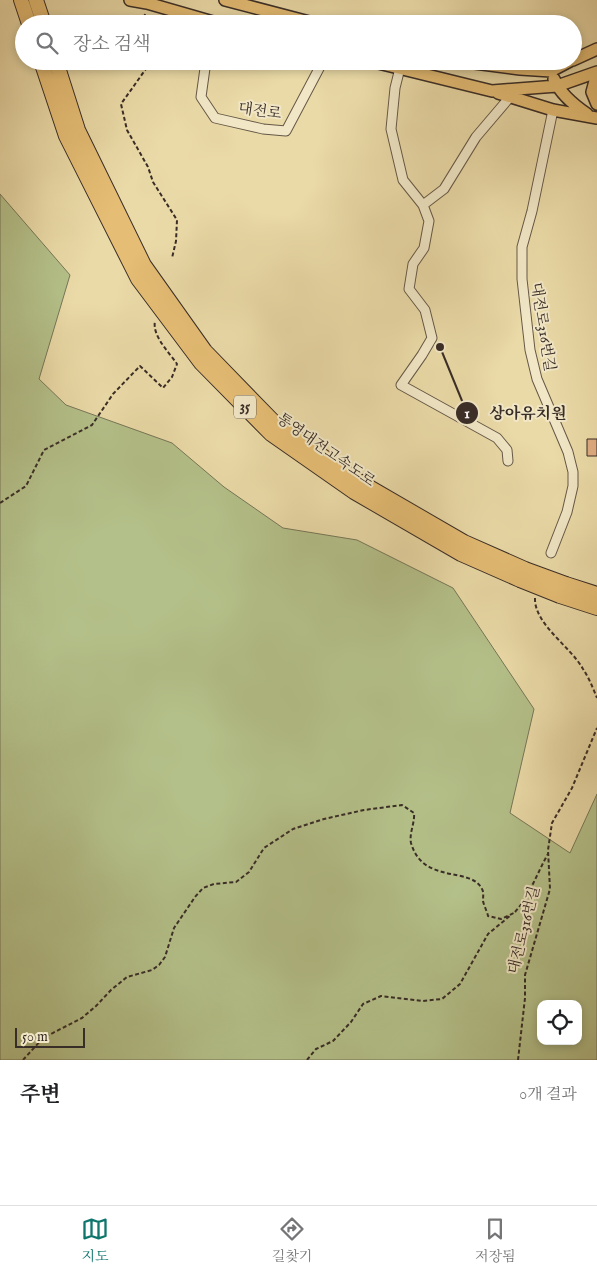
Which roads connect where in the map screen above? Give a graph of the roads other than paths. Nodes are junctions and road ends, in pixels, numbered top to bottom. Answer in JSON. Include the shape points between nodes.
{"nodes":[{"id":1,"x":21,"y":0,"type":"edge"},
{"id":2,"x":36,"y":0,"type":"edge"},
{"id":3,"x":130,"y":0,"type":"edge"},
{"id":4,"x":225,"y":0,"type":"edge"},
{"id":5,"x":26,"y":15,"type":"edge"},
{"id":6,"x":41,"y":15,"type":"edge"},
{"id":7,"x":187,"y":15,"type":"edge"},
{"id":8,"x":282,"y":15,"type":"edge"},
{"id":9,"x":597,"y":49,"type":"edge"},
{"id":10,"x":582,"y":56,"type":"edge"},
{"id":11,"x":45,"y":70,"type":"edge"},
{"id":12,"x":58,"y":70,"type":"edge"},
{"id":13,"x":205,"y":70,"type":"edge"},
{"id":14,"x":318,"y":70,"type":"edge"},
{"id":15,"x":400,"y":70,"type":"edge"},
{"id":16,"x":408,"y":70,"type":"edge"},
{"id":17,"x":551,"y":70,"type":"edge"},
{"id":18,"x":597,"y":72,"type":"edge"},
{"id":19,"x":597,"y":79,"type":"edge"},
{"id":20,"x":557,"y":86,"type":"junction"},
{"id":21,"x":492,"y":91,"type":"junction"},
{"id":22,"x":510,"y":97,"type":"junction"},
{"id":23,"x":597,"y":104,"type":"edge"},
{"id":24,"x":553,"y":110,"type":"junction"},
{"id":25,"x":593,"y":117,"type":"edge"},
{"id":26,"x":72,"y":133,"type":"junction"},
{"id":27,"x":423,"y":205,"type":"junction"},
{"id":28,"x":508,"y":461,"type":"dead end"},
{"id":29,"x":551,"y":553,"type":"dead end"},
{"id":30,"x":563,"y":590,"type":"junction"},
{"id":31,"x":597,"y":594,"type":"edge"},
{"id":32,"x":597,"y":608,"type":"edge"}],
"edges":[{"from":1,"to":5,"type":"highway"},
{"from":2,"to":6,"type":"highway"},
{"from":3,"to":7,"type":"main road"},
{"from":4,"to":8,"type":"main road"},
{"from":9,"to":10,"type":"main road"},
{"from":11,"to":26,"type":"highway","name":"통영대전고속도로","number":"35"},
{"from":12,"to":26,"type":"highway","name":"통영대전고속도로","number":"35"},
{"from":13,"to":14,"type":"street","name":"대전로","via":[[201,97],[215,118],[286,131]]},
{"from":15,"to":27,"type":"street","via":[[391,129],[403,180]]},
{"from":16,"to":21,"type":"main road"},
{"from":17,"to":20,"type":"main road"},
{"from":18,"to":20,"type":"main road"},
{"from":19,"to":23,"type":"main road","via":[[592,92]]},
{"from":20,"to":21,"type":"main road"},
{"from":20,"to":25,"type":"main road","via":[[571,102]]},
{"from":21,"to":22,"type":"main road"},
{"from":22,"to":24,"type":"main road"},
{"from":22,"to":27,"type":"street","via":[[476,137],[444,189]]},
{"from":24,"to":25,"type":"main road"},
{"from":24,"to":29,"type":"street","name":"대전로316번길","via":[[522,247],[522,287],[530,350],[537,379],[568,452],[573,472],[574,486],[567,512]]},
{"from":26,"to":30,"type":"highway","name":"통영대전고속도로","number":"35","bridge":true,"via":[[138,279],[202,363],[271,434],[354,492],[461,554]]},
{"from":27,"to":28,"type":"street","via":[[428,221],[424,248],[413,264],[409,289],[425,310],[432,338],[401,385],[496,438],[507,450]]},
{"from":30,"to":31,"type":"highway","name":"통영대전고속도로","number":"35"},
{"from":30,"to":32,"type":"highway","name":"통영대전고속도로","number":"35"}]}
